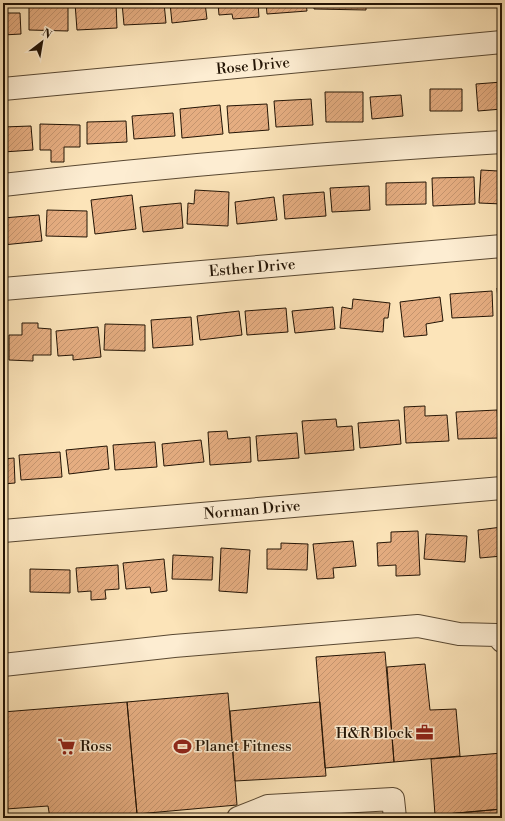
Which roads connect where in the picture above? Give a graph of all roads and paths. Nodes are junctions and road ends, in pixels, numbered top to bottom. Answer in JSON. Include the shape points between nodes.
{"nodes":[{"id":1,"x":502,"y":42,"type":"edge"},
{"id":2,"x":3,"y":89,"type":"edge"},
{"id":3,"x":502,"y":142,"type":"edge"},
{"id":4,"x":3,"y":185,"type":"edge"},
{"id":5,"x":502,"y":246,"type":"edge"},
{"id":6,"x":3,"y":289,"type":"edge"},
{"id":7,"x":502,"y":488,"type":"edge"},
{"id":8,"x":3,"y":532,"type":"edge"},
{"id":9,"x":502,"y":641,"type":"edge"},
{"id":10,"x":3,"y":665,"type":"edge"},
{"id":11,"x":238,"y":818,"type":"edge"},
{"id":12,"x":395,"y":818,"type":"edge"}],
"edges":[{"from":1,"to":2,"type":"street","name":"Rose Drive"},
{"from":3,"to":4,"type":"street","via":[[157,168]]},
{"from":5,"to":6,"type":"street","name":"Esther Drive"},
{"from":7,"to":8,"type":"street","name":"Norman Drive"},
{"from":9,"to":10,"type":"street","via":[[497,635],[459,634],[418,626],[174,646]]},
{"from":11,"to":12,"type":"street","via":[[268,806],[393,799]]}]}
